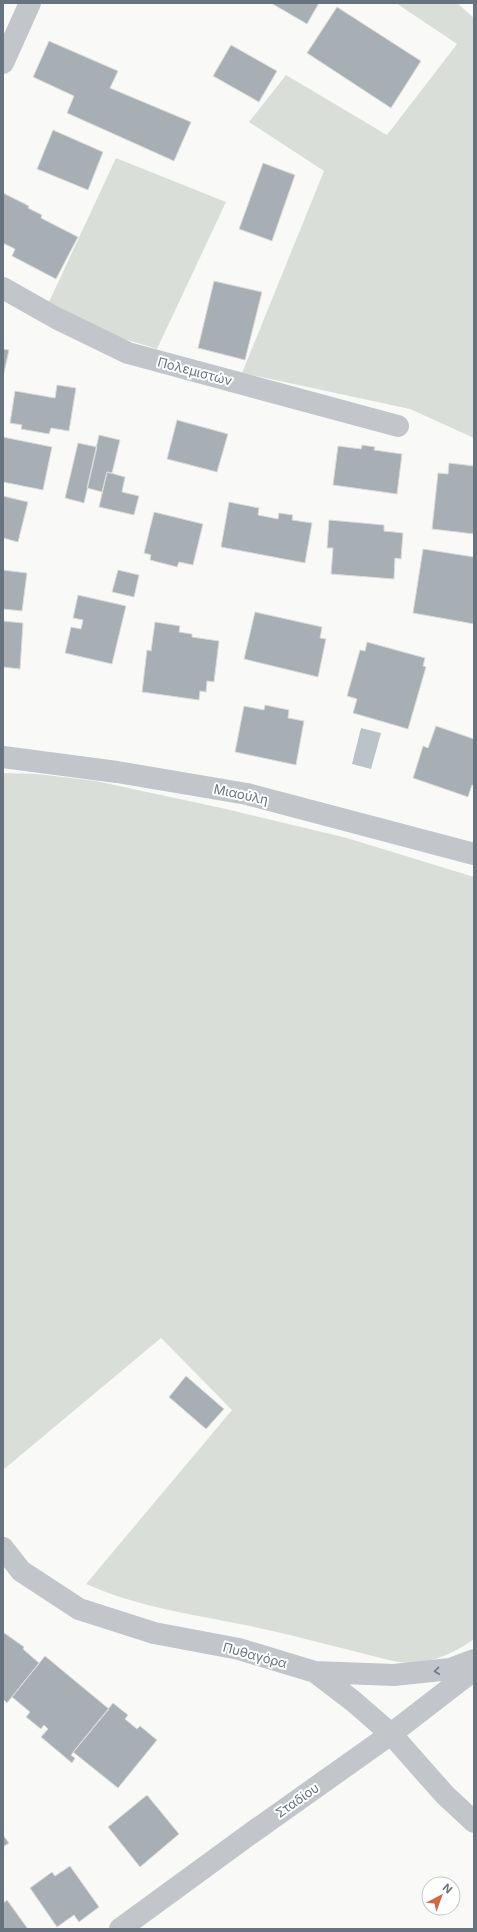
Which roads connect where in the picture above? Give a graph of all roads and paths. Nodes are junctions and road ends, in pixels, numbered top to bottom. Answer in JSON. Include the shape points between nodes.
{"nodes":[{"id":1,"x":30,"y":3,"type":"edge"},
{"id":2,"x":3,"y":63,"type":"edge"},
{"id":3,"x":3,"y":288,"type":"edge"},
{"id":4,"x":398,"y":426,"type":"dead end"},
{"id":5,"x":3,"y":756,"type":"edge"},
{"id":6,"x":474,"y":854,"type":"edge"},
{"id":7,"x":3,"y":1548,"type":"edge"},
{"id":8,"x":474,"y":1660,"type":"edge"},
{"id":9,"x":474,"y":1670,"type":"edge"},
{"id":10,"x":315,"y":1672,"type":"junction"},
{"id":11,"x":391,"y":1734,"type":"junction"},
{"id":12,"x":474,"y":1822,"type":"edge"},
{"id":13,"x":120,"y":1929,"type":"edge"}],
"edges":[{"from":1,"to":2,"type":"street"},
{"from":3,"to":4,"type":"street","name":"Πολεμιστών","via":[[56,318],[128,353]]},
{"from":5,"to":6,"type":"street","name":"Μιαούλη","via":[[247,794]]},
{"from":7,"to":10,"type":"street","name":"Πυθαγόρα","via":[[21,1571],[79,1609],[154,1633],[238,1649]]},
{"from":8,"to":10,"type":"street","one_way":true,"via":[[450,1669],[394,1675]]},
{"from":9,"to":11,"type":"street","name":"Σταδίου"},
{"from":10,"to":11,"type":"street","name":"Πυθαγόρα"},
{"from":11,"to":12,"type":"street","name":"Πυθαγόρα"},
{"from":11,"to":13,"type":"street","name":"Σταδίου"}]}
